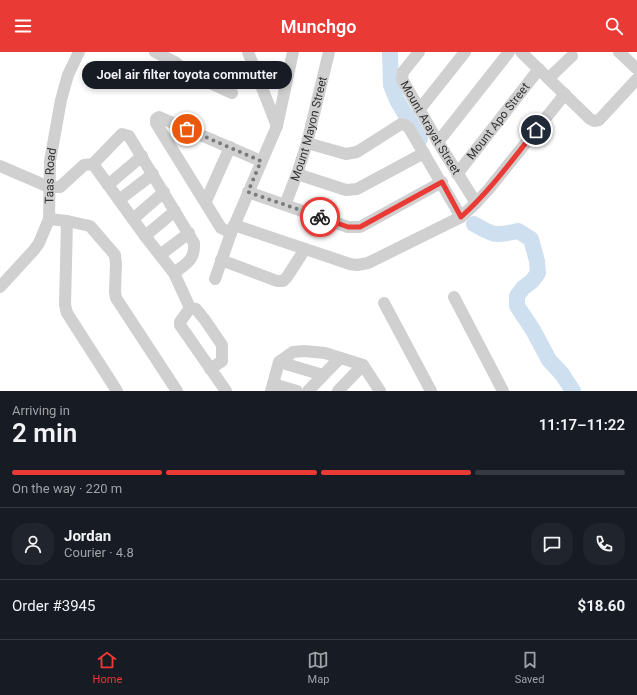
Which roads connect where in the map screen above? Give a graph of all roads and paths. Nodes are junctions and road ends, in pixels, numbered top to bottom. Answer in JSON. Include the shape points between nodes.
{"nodes":[{"id":1,"x":80,"y":52,"type":"edge"},
{"id":2,"x":156,"y":52,"type":"edge"},
{"id":3,"x":248,"y":52,"type":"edge"},
{"id":4,"x":292,"y":52,"type":"edge"},
{"id":5,"x":329,"y":52,"type":"edge"},
{"id":6,"x":419,"y":52,"type":"edge"},
{"id":7,"x":465,"y":52,"type":"edge"},
{"id":8,"x":509,"y":52,"type":"edge"},
{"id":9,"x":619,"y":52,"type":"edge"},
{"id":10,"x":526,"y":54,"type":"edge"},
{"id":11,"x":572,"y":56,"type":"dead end"},
{"id":12,"x":178,"y":57,"type":"edge"},
{"id":13,"x":539,"y":69,"type":"junction"},
{"id":14,"x":637,"y":69,"type":"edge"},
{"id":15,"x":549,"y":78,"type":"junction"},
{"id":16,"x":637,"y":79,"type":"edge"},
{"id":17,"x":232,"y":94,"type":"dead end"},
{"id":18,"x":565,"y":94,"type":"junction"},
{"id":19,"x":419,"y":110,"type":"junction"},
{"id":20,"x":277,"y":126,"type":"junction"},
{"id":21,"x":438,"y":142,"type":"junction"},
{"id":22,"x":307,"y":143,"type":"junction"},
{"id":23,"x":230,"y":147,"type":"junction"},
{"id":24,"x":424,"y":153,"type":"junction"},
{"id":25,"x":142,"y":156,"type":"junction"},
{"id":26,"x":261,"y":161,"type":"junction"},
{"id":27,"x":93,"y":164,"type":"junction"},
{"id":28,"x":0,"y":166,"type":"edge"},
{"id":29,"x":153,"y":174,"type":"junction"},
{"id":30,"x":297,"y":174,"type":"junction"},
{"id":31,"x":457,"y":174,"type":"junction"},
{"id":32,"x":442,"y":182,"type":"junction"},
{"id":33,"x":108,"y":185,"type":"junction"},
{"id":34,"x":49,"y":187,"type":"junction"},
{"id":35,"x":164,"y":192,"type":"junction"},
{"id":36,"x":248,"y":192,"type":"junction"},
{"id":37,"x":119,"y":200,"type":"junction"},
{"id":38,"x":206,"y":201,"type":"junction"},
{"id":39,"x":476,"y":203,"type":"junction"},
{"id":40,"x":285,"y":205,"type":"junction"},
{"id":41,"x":175,"y":211,"type":"junction"},
{"id":42,"x":461,"y":217,"type":"junction"},
{"id":43,"x":48,"y":219,"type":"junction"},
{"id":44,"x":133,"y":219,"type":"junction"},
{"id":45,"x":67,"y":220,"type":"junction"},
{"id":46,"x":232,"y":229,"type":"junction"},
{"id":47,"x":189,"y":233,"type":"junction"},
{"id":48,"x":145,"y":236,"type":"junction"},
{"id":49,"x":305,"y":249,"type":"junction"},
{"id":50,"x":160,"y":255,"type":"junction"},
{"id":51,"x":221,"y":260,"type":"junction"},
{"id":52,"x":174,"y":273,"type":"junction"},
{"id":53,"x":215,"y":279,"type":"dead end"},
{"id":54,"x":0,"y":287,"type":"edge"},
{"id":55,"x":454,"y":297,"type":"dead end"},
{"id":56,"x":384,"y":303,"type":"dead end"},
{"id":57,"x":190,"y":308,"type":"junction"},
{"id":58,"x":340,"y":358,"type":"junction"},
{"id":59,"x":279,"y":362,"type":"junction"},
{"id":60,"x":363,"y":365,"type":"junction"},
{"id":61,"x":210,"y":368,"type":"junction"},
{"id":62,"x":323,"y":375,"type":"junction"},
{"id":63,"x":272,"y":387,"type":"edge"},
{"id":64,"x":375,"y":389,"type":"edge"},
{"id":65,"x":117,"y":391,"type":"edge"},
{"id":66,"x":177,"y":391,"type":"edge"},
{"id":67,"x":226,"y":391,"type":"edge"},
{"id":68,"x":297,"y":391,"type":"edge"},
{"id":69,"x":308,"y":391,"type":"edge"},
{"id":70,"x":338,"y":391,"type":"edge"},
{"id":71,"x":431,"y":391,"type":"edge"},
{"id":72,"x":503,"y":391,"type":"edge"}],
"edges":[{"from":1,"to":34,"type":"street","name":"Taas Road","via":[[68,75],[61,100],[50,161]]},
{"from":2,"to":12,"type":"street"},
{"from":3,"to":20,"type":"street"},
{"from":4,"to":20,"type":"street"},
{"from":5,"to":22,"type":"street","name":"Mount Mayon Street"},
{"from":6,"to":19,"type":"street","name":"Mount Arayat Street","via":[[401,76]]},
{"from":7,"to":19,"type":"street"},
{"from":8,"to":21,"type":"street"},
{"from":9,"to":14,"type":"street"},
{"from":10,"to":13,"type":"street"},
{"from":11,"to":15,"type":"street"},
{"from":12,"to":17,"type":"street","via":[[180,67]]},
{"from":13,"to":15,"type":"street"},
{"from":13,"to":31,"type":"street","name":"Mount Apo Street"},
{"from":15,"to":18,"type":"street"},
{"from":16,"to":18,"type":"street","via":[[597,121],[590,119]]},
{"from":18,"to":39,"type":"street"},
{"from":19,"to":21,"type":"street","name":"Mount Arayat Street"},
{"from":20,"to":26,"type":"street"},
{"from":21,"to":31,"type":"street","name":"Mount Arayat Street"},
{"from":22,"to":24,"type":"street","via":[[346,154],[357,152],[401,124],[409,128]]},
{"from":22,"to":30,"type":"street","name":"Mount Mayon Street"},
{"from":23,"to":26,"type":"street"},
{"from":23,"to":38,"type":"street"},
{"from":23,"to":38,"type":"street","via":[[156,119]]},
{"from":24,"to":30,"type":"street","via":[[357,189],[346,190]]},
{"from":24,"to":32,"type":"street"},
{"from":25,"to":27,"type":"street","via":[[129,136],[122,134]]},
{"from":25,"to":29,"type":"street"},
{"from":25,"to":33,"type":"street"},
{"from":26,"to":36,"type":"street"},
{"from":27,"to":33,"type":"street"},
{"from":27,"to":34,"type":"street","via":[[84,165],[60,187]]},
{"from":28,"to":34,"type":"street"},
{"from":29,"to":35,"type":"street"},
{"from":29,"to":37,"type":"street"},
{"from":30,"to":40,"type":"street","name":"Mount Mayon Street"},
{"from":31,"to":39,"type":"street","name":"Mount Arayat Street"},
{"from":32,"to":40,"type":"street","via":[[360,227],[348,227]]},
{"from":32,"to":42,"type":"street"},
{"from":33,"to":37,"type":"street"},
{"from":34,"to":43,"type":"street","name":"Taas Road"},
{"from":35,"to":41,"type":"street"},
{"from":35,"to":44,"type":"street"},
{"from":36,"to":40,"type":"street"},
{"from":36,"to":46,"type":"street"},
{"from":37,"to":44,"type":"street"},
{"from":38,"to":46,"type":"street","via":[[221,228]]},
{"from":39,"to":42,"type":"street"},
{"from":41,"to":47,"type":"street"},
{"from":41,"to":48,"type":"street"},
{"from":42,"to":49,"type":"street","via":[[368,263],[350,264]]},
{"from":43,"to":45,"type":"street"},
{"from":43,"to":54,"type":"street","name":"Taas Road","via":[[39,243]]},
{"from":44,"to":48,"type":"street"},
{"from":45,"to":65,"type":"street","via":[[67,314]]},
{"from":45,"to":66,"type":"street","via":[[90,226],[115,255],[116,298]]},
{"from":46,"to":49,"type":"street"},
{"from":46,"to":51,"type":"street"},
{"from":47,"to":50,"type":"street"},
{"from":47,"to":52,"type":"street","via":[[194,242],[195,251],[192,259]]},
{"from":48,"to":50,"type":"street"},
{"from":49,"to":51,"type":"street","via":[[283,281]]},
{"from":50,"to":52,"type":"street"},
{"from":51,"to":53,"type":"street"},
{"from":52,"to":57,"type":"street"},
{"from":55,"to":72,"type":"street"},
{"from":56,"to":71,"type":"street"},
{"from":57,"to":61,"type":"street","via":[[180,324]]},
{"from":57,"to":61,"type":"street","via":[[196,309],[222,345],[222,360]]},
{"from":58,"to":59,"type":"street","via":[[325,353],[293,352]]},
{"from":58,"to":60,"type":"street"},
{"from":58,"to":62,"type":"street"},
{"from":59,"to":62,"type":"street"},
{"from":59,"to":63,"type":"street"},
{"from":60,"to":64,"type":"street"},
{"from":60,"to":70,"type":"street"},
{"from":61,"to":67,"type":"street"},
{"from":62,"to":69,"type":"street"},
{"from":63,"to":68,"type":"street"}]}
